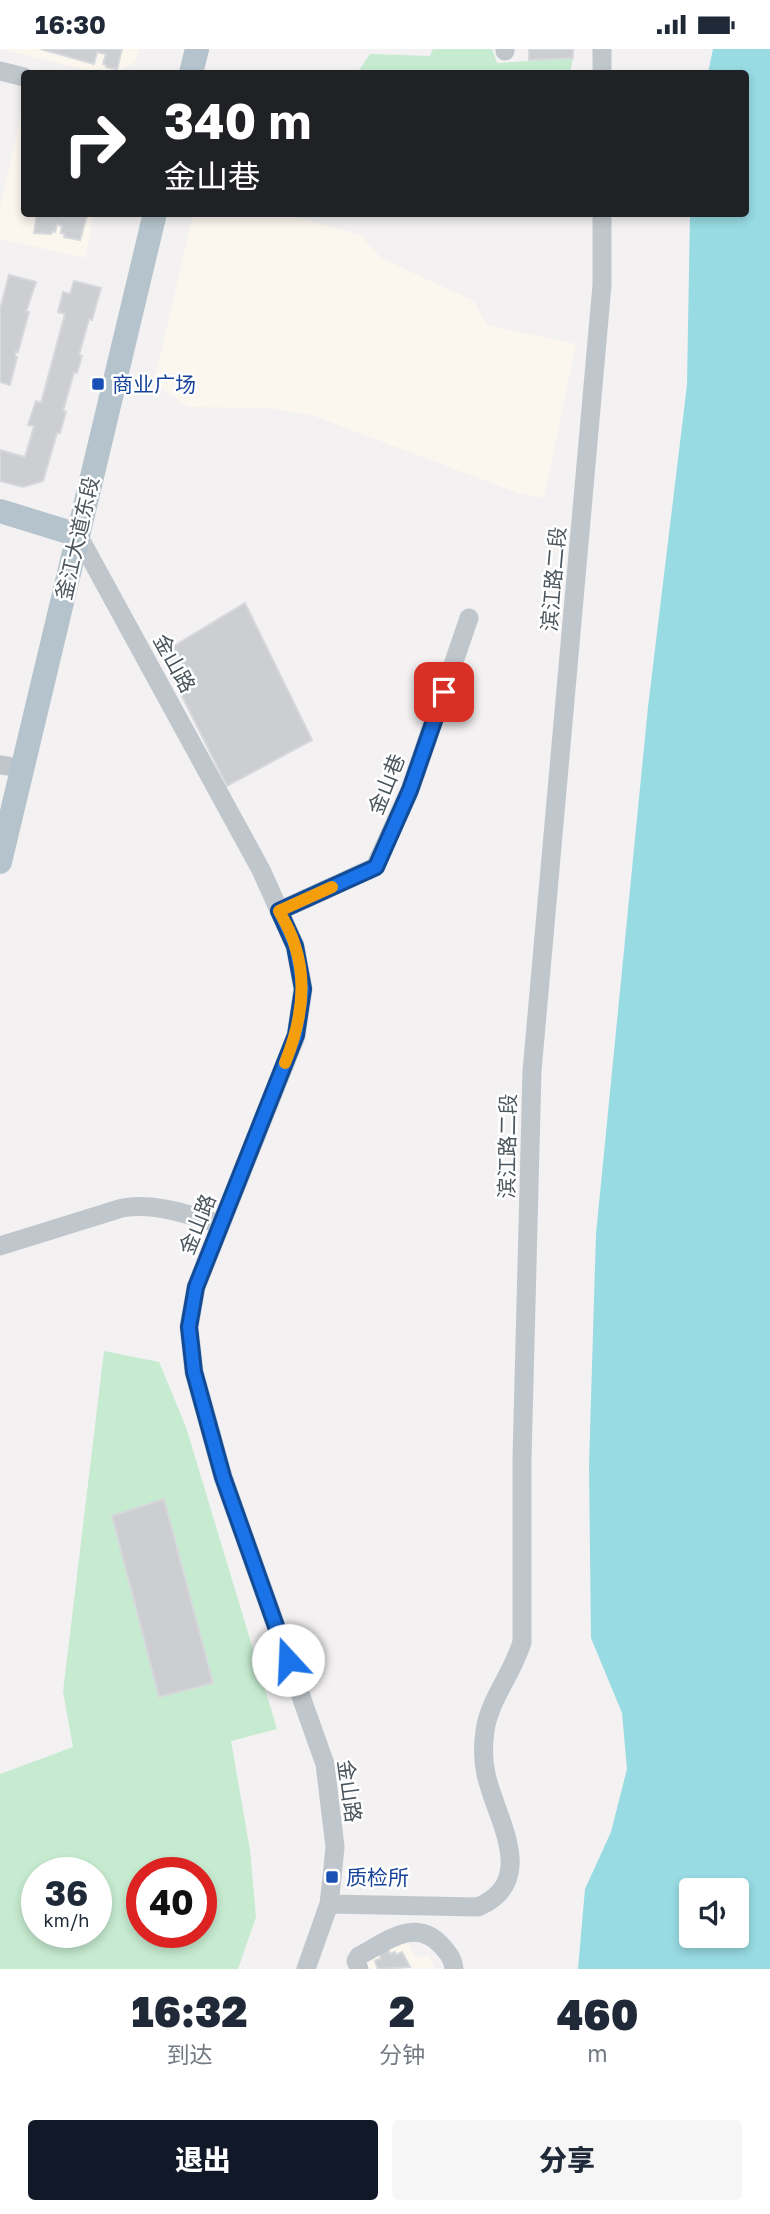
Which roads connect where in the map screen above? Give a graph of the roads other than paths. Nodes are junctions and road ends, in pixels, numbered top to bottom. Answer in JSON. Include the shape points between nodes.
{"nodes":[{"id":1,"x":185,"y":49,"type":"edge"},
{"id":2,"x":197,"y":49,"type":"edge"},
{"id":3,"x":602,"y":49,"type":"edge"},
{"id":4,"x":180,"y":70,"type":"edge"},
{"id":5,"x":192,"y":70,"type":"edge"},
{"id":6,"x":602,"y":70,"type":"edge"},
{"id":7,"x":0,"y":71,"type":"edge"},
{"id":8,"x":21,"y":76,"type":"edge"},
{"id":9,"x":141,"y":217,"type":"edge"},
{"id":10,"x":154,"y":217,"type":"edge"},
{"id":11,"x":602,"y":217,"type":"edge"},
{"id":12,"x":0,"y":511,"type":"edge"},
{"id":13,"x":70,"y":533,"type":"junction"},
{"id":14,"x":469,"y":618,"type":"dead end"},
{"id":15,"x":4,"y":765,"type":"edge"},
{"id":16,"x":0,"y":799,"type":"edge"},
{"id":17,"x":0,"y":862,"type":"edge"},
{"id":18,"x":279,"y":911,"type":"junction"},
{"id":19,"x":221,"y":1224,"type":"junction"},
{"id":20,"x":0,"y":1245,"type":"edge"},
{"id":21,"x":329,"y":1904,"type":"junction"},
{"id":22,"x":306,"y":1969,"type":"edge"},
{"id":23,"x":359,"y":1969,"type":"edge"},
{"id":24,"x":454,"y":1969,"type":"edge"}],
"edges":[{"from":1,"to":4,"type":"main road"},
{"from":2,"to":5,"type":"main road"},
{"from":3,"to":6,"type":"street"},
{"from":7,"to":8,"type":"street"},
{"from":9,"to":13,"type":"main road","name":"釜江大道东段"},
{"from":10,"to":13,"type":"main road","name":"釜江大道东段"},
{"from":11,"to":21,"type":"street","name":"滨江路二段","via":[[602,285],[532,1071],[522,1642],[488,1720],[483,1751],[485,1774],[507,1835],[509,1870],[498,1894],[478,1907]]},
{"from":12,"to":13,"type":"main road"},
{"from":13,"to":15,"type":"main road","name":"釜江大道东段"},
{"from":13,"to":17,"type":"main road","name":"釜江大道东段"},
{"from":13,"to":18,"type":"street","name":"金山路","via":[[261,870]]},
{"from":14,"to":18,"type":"street","name":"金山巷","via":[[410,790],[376,867]]},
{"from":15,"to":16,"type":"main road","name":"釜江大道东段"},
{"from":18,"to":19,"type":"street","name":"金山路","via":[[295,946],[303,989],[296,1035]]},
{"from":19,"to":20,"type":"street","via":[[140,1205]]},
{"from":19,"to":21,"type":"street","name":"金山路","via":[[196,1287],[189,1327],[194,1372],[223,1477],[325,1764],[335,1847]]},
{"from":21,"to":22,"type":"street","name":"金山路"},
{"from":23,"to":24,"type":"street","via":[[359,1956],[411,1932],[431,1936],[452,1957]]}]}
